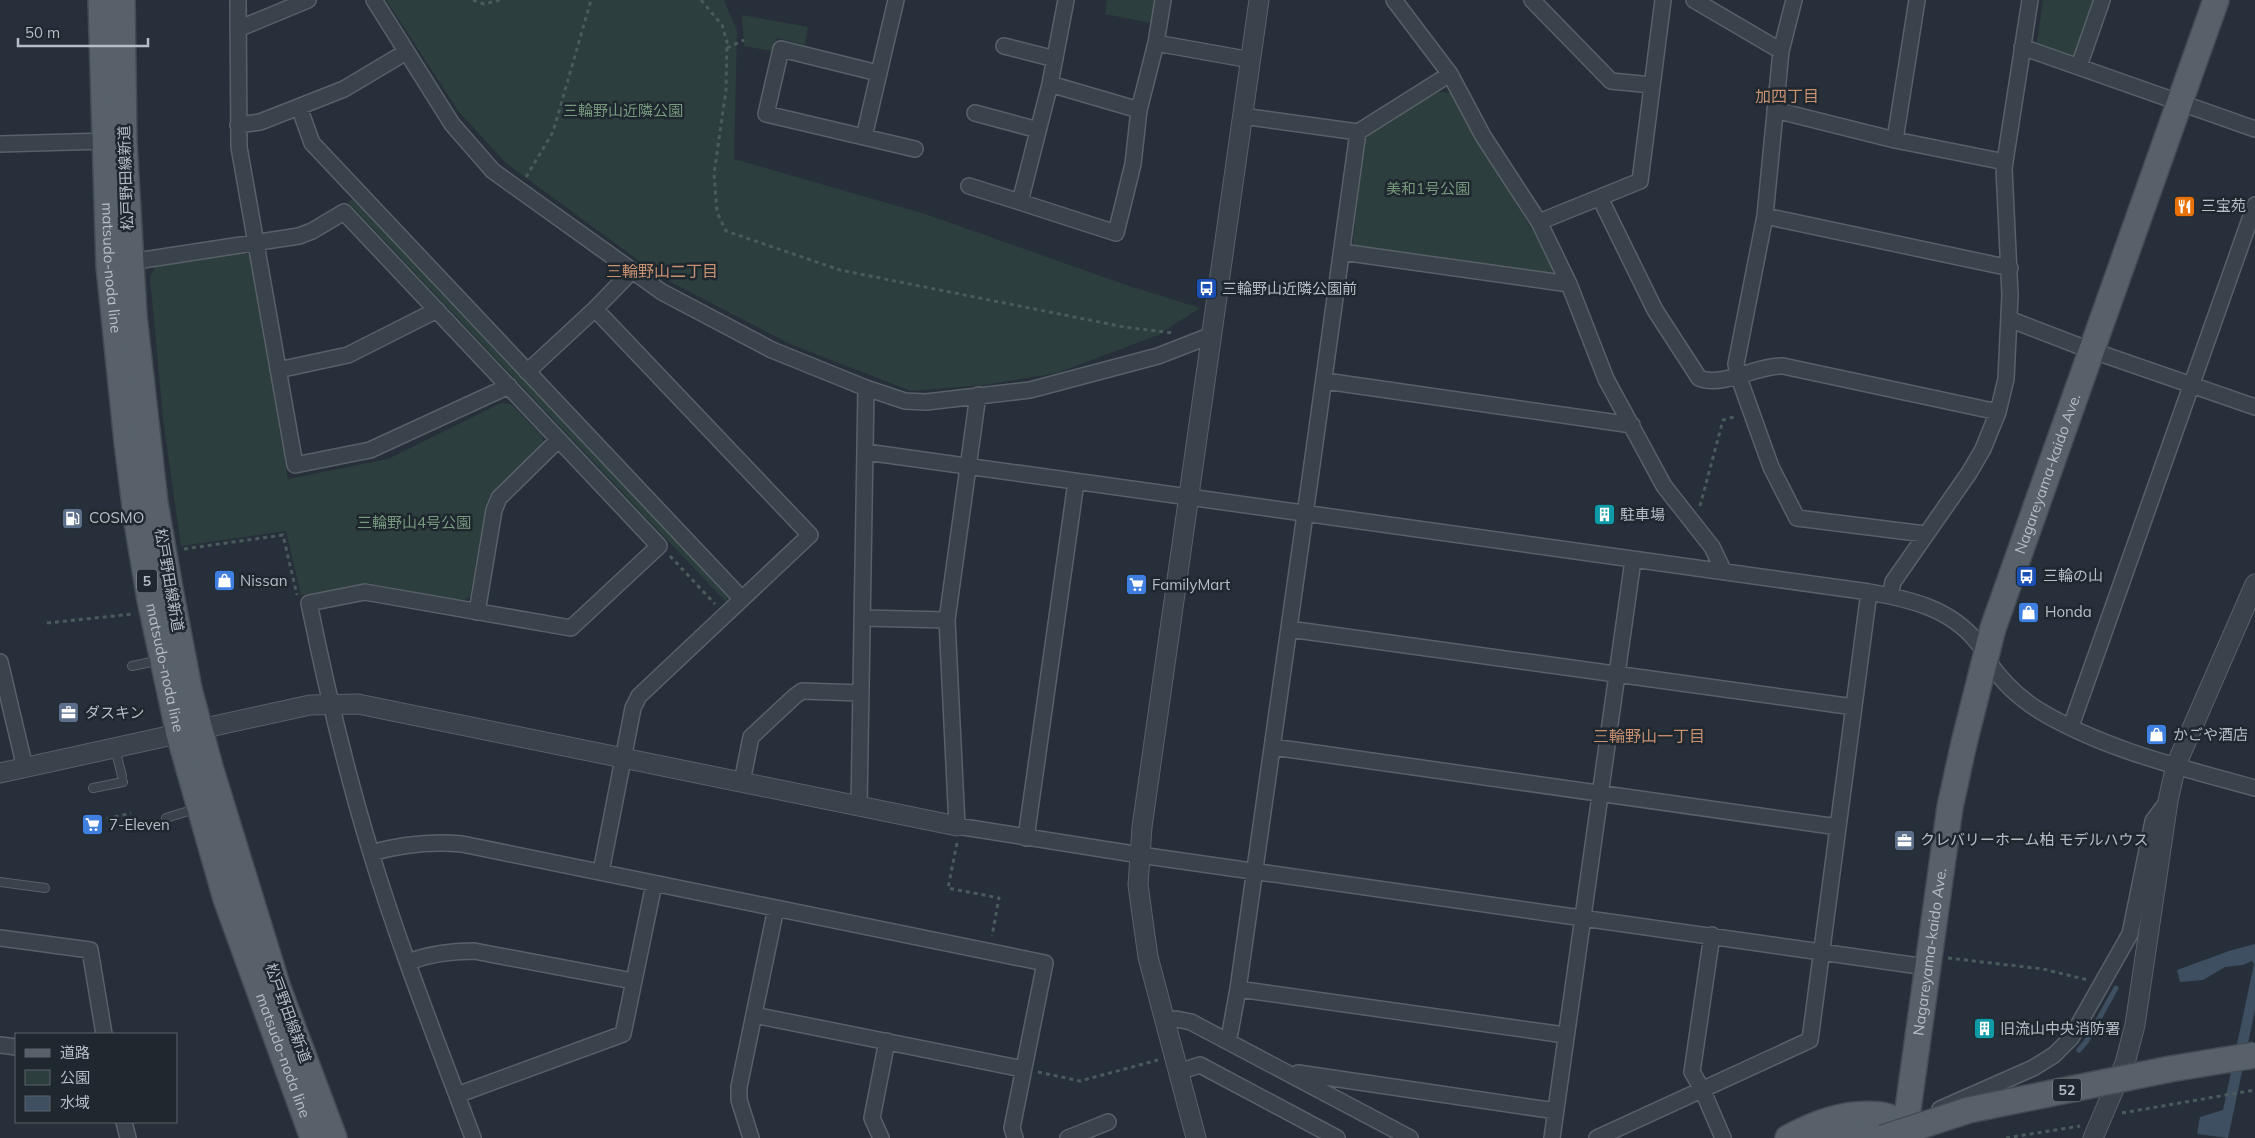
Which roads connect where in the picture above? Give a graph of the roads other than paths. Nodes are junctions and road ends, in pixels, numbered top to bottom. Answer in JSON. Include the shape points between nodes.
{"nodes":[{"id":1,"x":101,"y":0,"type":"edge"},
{"id":2,"x":122,"y":0,"type":"edge"},
{"id":3,"x":238,"y":0,"type":"edge"},
{"id":4,"x":308,"y":0,"type":"edge"},
{"id":5,"x":374,"y":0,"type":"edge"},
{"id":6,"x":896,"y":0,"type":"edge"},
{"id":7,"x":1066,"y":0,"type":"edge"},
{"id":8,"x":1164,"y":0,"type":"edge"},
{"id":9,"x":1259,"y":0,"type":"edge"},
{"id":10,"x":1394,"y":0,"type":"edge"},
{"id":11,"x":1532,"y":0,"type":"edge"},
{"id":12,"x":1663,"y":0,"type":"edge"},
{"id":13,"x":1694,"y":0,"type":"edge"},
{"id":14,"x":1794,"y":0,"type":"edge"},
{"id":15,"x":1917,"y":0,"type":"edge"},
{"id":16,"x":2030,"y":0,"type":"edge"},
{"id":17,"x":2102,"y":0,"type":"edge"},
{"id":18,"x":2216,"y":0,"type":"edge"},
{"id":19,"x":238,"y":28,"type":"junction"},
{"id":20,"x":1156,"y":43,"type":"junction"},
{"id":21,"x":1004,"y":46,"type":"dead end"},
{"id":22,"x":2022,"y":47,"type":"junction"},
{"id":23,"x":1781,"y":51,"type":"junction"},
{"id":24,"x":406,"y":52,"type":"junction"},
{"id":25,"x":1055,"y":60,"type":"junction"},
{"id":26,"x":1251,"y":60,"type":"junction"},
{"id":27,"x":2079,"y":66,"type":"junction"},
{"id":28,"x":878,"y":72,"type":"junction"},
{"id":29,"x":1450,"y":74,"type":"junction"},
{"id":30,"x":1050,"y":84,"type":"junction"},
{"id":31,"x":1652,"y":85,"type":"junction"},
{"id":32,"x":2180,"y":102,"type":"junction"},
{"id":33,"x":299,"y":107,"type":"junction"},
{"id":34,"x":1139,"y":110,"type":"junction"},
{"id":35,"x":1775,"y":110,"type":"junction"},
{"id":36,"x":975,"y":113,"type":"dead end"},
{"id":37,"x":1242,"y":116,"type":"junction"},
{"id":38,"x":238,"y":125,"type":"junction"},
{"id":39,"x":2255,"y":129,"type":"edge"},
{"id":40,"x":1038,"y":130,"type":"junction"},
{"id":41,"x":1358,"y":132,"type":"junction"},
{"id":42,"x":864,"y":137,"type":"junction"},
{"id":43,"x":105,"y":140,"type":"junction"},
{"id":44,"x":1895,"y":140,"type":"junction"},
{"id":45,"x":0,"y":144,"type":"edge"},
{"id":46,"x":915,"y":149,"type":"dead end"},
{"id":47,"x":2006,"y":162,"type":"junction"},
{"id":48,"x":969,"y":186,"type":"dead end"},
{"id":49,"x":1600,"y":198,"type":"junction"},
{"id":50,"x":1020,"y":202,"type":"junction"},
{"id":51,"x":2255,"y":205,"type":"edge"},
{"id":52,"x":1765,"y":216,"type":"junction"},
{"id":53,"x":1539,"y":222,"type":"junction"},
{"id":54,"x":256,"y":242,"type":"junction"},
{"id":55,"x":1342,"y":252,"type":"junction"},
{"id":56,"x":130,"y":262,"type":"junction"},
{"id":57,"x":2010,"y":268,"type":"junction"},
{"id":58,"x":632,"y":271,"type":"junction"},
{"id":59,"x":1569,"y":284,"type":"junction"},
{"id":60,"x":595,"y":309,"type":"junction"},
{"id":61,"x":437,"y":310,"type":"junction"},
{"id":62,"x":2009,"y":319,"type":"junction"},
{"id":63,"x":1212,"y":335,"type":"junction"},
{"id":64,"x":2092,"y":350,"type":"junction"},
{"id":65,"x":278,"y":370,"type":"junction"},
{"id":66,"x":527,"y":372,"type":"junction"},
{"id":67,"x":1738,"y":375,"type":"junction"},
{"id":68,"x":1325,"y":381,"type":"junction"},
{"id":69,"x":509,"y":386,"type":"junction"},
{"id":70,"x":2192,"y":386,"type":"junction"},
{"id":71,"x":866,"y":388,"type":"junction"},
{"id":72,"x":978,"y":395,"type":"junction"},
{"id":73,"x":2255,"y":407,"type":"edge"},
{"id":74,"x":1998,"y":412,"type":"junction"},
{"id":75,"x":1632,"y":425,"type":"junction"},
{"id":76,"x":558,"y":440,"type":"junction"},
{"id":77,"x":866,"y":452,"type":"junction"},
{"id":78,"x":969,"y":466,"type":"junction"},
{"id":79,"x":1076,"y":482,"type":"junction"},
{"id":80,"x":1188,"y":497,"type":"junction"},
{"id":81,"x":1304,"y":513,"type":"junction"},
{"id":82,"x":1925,"y":534,"type":"junction"},
{"id":83,"x":1634,"y":560,"type":"junction"},
{"id":84,"x":1724,"y":572,"type":"junction"},
{"id":85,"x":2255,"y":584,"type":"edge"},
{"id":86,"x":1869,"y":592,"type":"junction"},
{"id":87,"x":1890,"y":596,"type":"junction"},
{"id":88,"x":742,"y":599,"type":"junction"},
{"id":89,"x":477,"y":612,"type":"junction"},
{"id":90,"x":863,"y":618,"type":"junction"},
{"id":91,"x":947,"y":620,"type":"junction"},
{"id":92,"x":1289,"y":629,"type":"junction"},
{"id":93,"x":1986,"y":657,"type":"junction"},
{"id":94,"x":163,"y":660,"type":"junction"},
{"id":95,"x":0,"y":662,"type":"edge"},
{"id":96,"x":132,"y":666,"type":"dead end"},
{"id":97,"x":1618,"y":675,"type":"junction"},
{"id":98,"x":861,"y":694,"type":"junction"},
{"id":99,"x":330,"y":703,"type":"junction"},
{"id":100,"x":1854,"y":707,"type":"junction"},
{"id":101,"x":2071,"y":726,"type":"junction"},
{"id":102,"x":190,"y":732,"type":"junction"},
{"id":103,"x":1273,"y":747,"type":"junction"},
{"id":104,"x":115,"y":748,"type":"junction"},
{"id":105,"x":623,"y":758,"type":"junction"},
{"id":106,"x":2176,"y":765,"type":"junction"},
{"id":107,"x":25,"y":768,"type":"junction"},
{"id":108,"x":0,"y":773,"type":"edge"},
{"id":109,"x":742,"y":782,"type":"junction"},
{"id":110,"x":93,"y":788,"type":"dead end"},
{"id":111,"x":2255,"y":788,"type":"edge"},
{"id":112,"x":1601,"y":794,"type":"junction"},
{"id":113,"x":2168,"y":801,"type":"junction"},
{"id":114,"x":859,"y":807,"type":"junction"},
{"id":115,"x":200,"y":808,"type":"junction"},
{"id":116,"x":166,"y":818,"type":"dead end"},
{"id":117,"x":1838,"y":827,"type":"junction"},
{"id":118,"x":958,"y":831,"type":"junction"},
{"id":119,"x":1026,"y":838,"type":"junction"},
{"id":120,"x":371,"y":854,"type":"junction"},
{"id":121,"x":1140,"y":855,"type":"junction"},
{"id":122,"x":1254,"y":870,"type":"junction"},
{"id":123,"x":600,"y":872,"type":"junction"},
{"id":124,"x":0,"y":882,"type":"edge"},
{"id":125,"x":654,"y":884,"type":"junction"},
{"id":126,"x":45,"y":888,"type":"dead end"},
{"id":127,"x":776,"y":908,"type":"junction"},
{"id":128,"x":1583,"y":917,"type":"junction"},
{"id":129,"x":1712,"y":935,"type":"junction"},
{"id":130,"x":0,"y":938,"type":"edge"},
{"id":131,"x":1821,"y":951,"type":"junction"},
{"id":132,"x":408,"y":962,"type":"junction"},
{"id":133,"x":1935,"y":962,"type":"junction"},
{"id":134,"x":633,"y":981,"type":"junction"},
{"id":135,"x":1238,"y":989,"type":"junction"},
{"id":136,"x":754,"y":1015,"type":"junction"},
{"id":137,"x":1164,"y":1022,"type":"junction"},
{"id":138,"x":104,"y":1033,"type":"edge"},
{"id":139,"x":1565,"y":1035,"type":"junction"},
{"id":140,"x":1226,"y":1040,"type":"junction"},
{"id":141,"x":887,"y":1041,"type":"junction"},
{"id":142,"x":0,"y":1045,"type":"edge"},
{"id":143,"x":15,"y":1047,"type":"edge"},
{"id":144,"x":2255,"y":1055,"type":"edge"},
{"id":145,"x":1023,"y":1069,"type":"junction"},
{"id":146,"x":1286,"y":1071,"type":"junction"},
{"id":147,"x":1178,"y":1072,"type":"junction"},
{"id":148,"x":1702,"y":1089,"type":"junction"},
{"id":149,"x":457,"y":1095,"type":"junction"},
{"id":150,"x":1556,"y":1111,"type":"junction"},
{"id":151,"x":1108,"y":1122,"type":"dead end"},
{"id":152,"x":124,"y":1123,"type":"edge"},
{"id":153,"x":1905,"y":1131,"type":"edge"},
{"id":154,"x":2094,"y":1134,"type":"edge"},
{"id":155,"x":128,"y":1138,"type":"edge"},
{"id":156,"x":313,"y":1138,"type":"edge"},
{"id":157,"x":334,"y":1138,"type":"edge"},
{"id":158,"x":473,"y":1138,"type":"edge"},
{"id":159,"x":751,"y":1138,"type":"edge"},
{"id":160,"x":881,"y":1138,"type":"edge"},
{"id":161,"x":1015,"y":1138,"type":"edge"},
{"id":162,"x":1068,"y":1138,"type":"edge"},
{"id":163,"x":1196,"y":1138,"type":"edge"},
{"id":164,"x":1338,"y":1138,"type":"edge"},
{"id":165,"x":1410,"y":1138,"type":"edge"},
{"id":166,"x":1552,"y":1138,"type":"edge"},
{"id":167,"x":1597,"y":1138,"type":"edge"},
{"id":168,"x":1723,"y":1138,"type":"edge"},
{"id":169,"x":1788,"y":1138,"type":"edge"},
{"id":170,"x":1828,"y":1138,"type":"edge"},
{"id":171,"x":1883,"y":1138,"type":"edge"}],
"edges":[{"from":1,"to":43,"type":"main road","name":"matsudo-noda line","number":"5"},
{"from":2,"to":56,"type":"main road","name":"松戸野田線新道","number":"5"},
{"from":3,"to":19,"type":"street"},
{"from":4,"to":19,"type":"street"},
{"from":5,"to":24,"type":"street"},
{"from":6,"to":28,"type":"street"},
{"from":7,"to":25,"type":"street"},
{"from":8,"to":20,"type":"street"},
{"from":9,"to":26,"type":"street"},
{"from":10,"to":29,"type":"street"},
{"from":11,"to":31,"type":"street","via":[[1611,81]]},
{"from":12,"to":31,"type":"street"},
{"from":13,"to":23,"type":"street"},
{"from":14,"to":23,"type":"street"},
{"from":15,"to":44,"type":"street"},
{"from":16,"to":22,"type":"street"},
{"from":17,"to":27,"type":"street"},
{"from":18,"to":32,"type":"main road","name":"Nagareyama-kaido Ave."},
{"from":19,"to":38,"type":"street"},
{"from":20,"to":26,"type":"street"},
{"from":20,"to":34,"type":"street"},
{"from":21,"to":25,"type":"street"},
{"from":22,"to":27,"type":"street"},
{"from":22,"to":47,"type":"street"},
{"from":23,"to":35,"type":"street"},
{"from":24,"to":33,"type":"street","via":[[344,89]]},
{"from":24,"to":58,"type":"street","via":[[452,124],[493,171]]},
{"from":25,"to":30,"type":"street"},
{"from":26,"to":37,"type":"street"},
{"from":27,"to":32,"type":"street"},
{"from":28,"to":42,"type":"street"},
{"from":28,"to":42,"type":"street","via":[[781,49],[766,114]]},
{"from":29,"to":41,"type":"street"},
{"from":29,"to":53,"type":"street","via":[[1483,136]]},
{"from":30,"to":34,"type":"street"},
{"from":30,"to":40,"type":"street"},
{"from":31,"to":49,"type":"street","via":[[1640,181]]},
{"from":32,"to":39,"type":"street"},
{"from":32,"to":64,"type":"main road","name":"Nagareyama-kaido Ave."},
{"from":33,"to":38,"type":"street","via":[[260,122]]},
{"from":33,"to":66,"type":"street","via":[[312,143]]},
{"from":34,"to":50,"type":"street","via":[[1132,164],[1116,233]]},
{"from":35,"to":44,"type":"street"},
{"from":35,"to":52,"type":"street"},
{"from":36,"to":40,"type":"street"},
{"from":37,"to":41,"type":"street"},
{"from":37,"to":63,"type":"street"},
{"from":38,"to":54,"type":"street"},
{"from":40,"to":50,"type":"street"},
{"from":41,"to":55,"type":"street"},
{"from":42,"to":46,"type":"street"},
{"from":43,"to":45,"type":"street"},
{"from":43,"to":94,"type":"main road","name":"matsudo-noda line","number":"5","via":[[109,266],[127,442],[136,522]]},
{"from":44,"to":47,"type":"street"},
{"from":47,"to":57,"type":"street"},
{"from":48,"to":50,"type":"street"},
{"from":49,"to":53,"type":"street"},
{"from":49,"to":67,"type":"street","via":[[1655,310],[1694,374],[1708,381]]},
{"from":51,"to":70,"type":"street"},
{"from":52,"to":57,"type":"street"},
{"from":52,"to":67,"type":"street","via":[[1737,352]]},
{"from":53,"to":59,"type":"street"},
{"from":54,"to":56,"type":"street"},
{"from":54,"to":61,"type":"street","via":[[312,232],[344,212]]},
{"from":54,"to":65,"type":"street"},
{"from":55,"to":59,"type":"street"},
{"from":55,"to":68,"type":"street"},
{"from":56,"to":102,"type":"main road","name":"松戸野田線新道","number":"5","via":[[146,434],[189,689]]},
{"from":57,"to":62,"type":"street"},
{"from":58,"to":60,"type":"street"},
{"from":58,"to":71,"type":"street","via":[[662,292],[772,350]]},
{"from":59,"to":75,"type":"street","via":[[1606,379]]},
{"from":60,"to":66,"type":"street"},
{"from":60,"to":88,"type":"street","via":[[810,535]]},
{"from":61,"to":65,"type":"street","via":[[348,355]]},
{"from":61,"to":69,"type":"street"},
{"from":62,"to":64,"type":"street"},
{"from":62,"to":74,"type":"street","via":[[2006,379]]},
{"from":63,"to":72,"type":"street","via":[[1158,356],[1030,390]]},
{"from":63,"to":80,"type":"street"},
{"from":64,"to":70,"type":"street"},
{"from":64,"to":93,"type":"main road","name":"Nagareyama-kaido Ave.","via":[[1993,628]]},
{"from":65,"to":69,"type":"street","via":[[295,465],[370,450]]},
{"from":66,"to":88,"type":"street"},
{"from":67,"to":74,"type":"street","via":[[1767,366],[1783,366]]},
{"from":67,"to":82,"type":"street","via":[[1772,467],[1797,518]]},
{"from":68,"to":75,"type":"street"},
{"from":68,"to":81,"type":"street"},
{"from":69,"to":76,"type":"street"},
{"from":70,"to":73,"type":"street"},
{"from":70,"to":101,"type":"street"},
{"from":71,"to":72,"type":"street","via":[[912,402]]},
{"from":71,"to":77,"type":"street"},
{"from":72,"to":78,"type":"street"},
{"from":74,"to":82,"type":"street","via":[[1969,473]]},
{"from":75,"to":84,"type":"street","via":[[1664,486],[1712,547]]},
{"from":76,"to":89,"type":"street","via":[[499,498],[494,510]]},
{"from":76,"to":89,"type":"street","via":[[659,546],[571,628]]},
{"from":77,"to":78,"type":"street"},
{"from":77,"to":90,"type":"street"},
{"from":78,"to":79,"type":"street"},
{"from":78,"to":91,"type":"street"},
{"from":79,"to":80,"type":"street"},
{"from":79,"to":119,"type":"street"},
{"from":80,"to":81,"type":"street"},
{"from":80,"to":121,"type":"street"},
{"from":81,"to":83,"type":"street"},
{"from":81,"to":92,"type":"street"},
{"from":82,"to":87,"type":"street","via":[[1893,582]]},
{"from":83,"to":84,"type":"street"},
{"from":83,"to":97,"type":"street"},
{"from":84,"to":86,"type":"street"},
{"from":85,"to":106,"type":"street"},
{"from":86,"to":87,"type":"street"},
{"from":86,"to":100,"type":"street"},
{"from":87,"to":93,"type":"street","via":[[1940,611],[1978,642]]},
{"from":88,"to":105,"type":"street","via":[[639,696],[633,708]]},
{"from":89,"to":99,"type":"street","via":[[365,592],[308,603]]},
{"from":90,"to":91,"type":"street"},
{"from":90,"to":98,"type":"street"},
{"from":91,"to":118,"type":"street"},
{"from":92,"to":97,"type":"street"},
{"from":92,"to":103,"type":"street"},
{"from":93,"to":101,"type":"street","via":[[2001,679],[2022,698]]},
{"from":93,"to":133,"type":"main road","name":"Nagareyama-kaido Ave.","via":[[1950,807]]},
{"from":94,"to":96,"type":"lane"},
{"from":94,"to":102,"type":"main road","name":"matsudo-noda line","number":"5"},
{"from":95,"to":107,"type":"street"},
{"from":97,"to":100,"type":"street"},
{"from":97,"to":112,"type":"street"},
{"from":98,"to":109,"type":"street","via":[[802,691],[794,696],[751,738]]},
{"from":98,"to":114,"type":"street"},
{"from":99,"to":102,"type":"street"},
{"from":99,"to":105,"type":"street","via":[[385,708]]},
{"from":99,"to":120,"type":"street"},
{"from":100,"to":117,"type":"street"},
{"from":101,"to":106,"type":"street"},
{"from":102,"to":104,"type":"street"},
{"from":102,"to":115,"type":"main road","name":"matsudo-noda line","number":"5"},
{"from":102,"to":157,"type":"main road","name":"松戸野田線新道","number":"5","via":[[278,988]]},
{"from":103,"to":112,"type":"street"},
{"from":103,"to":122,"type":"street"},
{"from":104,"to":107,"type":"street"},
{"from":104,"to":110,"type":"lane","via":[[123,779]]},
{"from":105,"to":109,"type":"street"},
{"from":105,"to":123,"type":"street"},
{"from":106,"to":111,"type":"street"},
{"from":106,"to":113,"type":"street"},
{"from":107,"to":108,"type":"street"},
{"from":109,"to":114,"type":"street"},
{"from":112,"to":117,"type":"street"},
{"from":112,"to":128,"type":"street"},
{"from":113,"to":153,"type":"street","via":[[2153,821],[2130,934],[2071,1038],[2054,1055],[2032,1068]]},
{"from":113,"to":154,"type":"street","via":[[2135,1025],[2125,1063]]},
{"from":114,"to":118,"type":"street"},
{"from":115,"to":116,"type":"lane"},
{"from":115,"to":156,"type":"main road","name":"matsudo-noda line","number":"5","via":[[226,898]]},
{"from":117,"to":131,"type":"street"},
{"from":118,"to":119,"type":"street"},
{"from":119,"to":121,"type":"street"},
{"from":120,"to":123,"type":"street","via":[[401,845],[430,842],[462,844]]},
{"from":120,"to":132,"type":"street"},
{"from":121,"to":122,"type":"street"},
{"from":121,"to":137,"type":"street","via":[[1138,885],[1142,918]]},
{"from":122,"to":128,"type":"street"},
{"from":122,"to":135,"type":"street"},
{"from":123,"to":125,"type":"street"},
{"from":124,"to":126,"type":"lane"},
{"from":125,"to":127,"type":"street"},
{"from":125,"to":134,"type":"street"},
{"from":127,"to":136,"type":"street"},
{"from":127,"to":145,"type":"street","via":[[1046,963]]},
{"from":128,"to":129,"type":"street"},
{"from":128,"to":139,"type":"street"},
{"from":129,"to":131,"type":"street"},
{"from":129,"to":148,"type":"street","via":[[1692,1072]]},
{"from":130,"to":138,"type":"street","via":[[90,950]]},
{"from":131,"to":133,"type":"street"},
{"from":131,"to":148,"type":"street","via":[[1810,1040]]},
{"from":132,"to":134,"type":"street","via":[[425,956],[474,951]]},
{"from":132,"to":149,"type":"street"},
{"from":133,"to":153,"type":"main road","name":"Nagareyama-kaido Ave."},
{"from":134,"to":149,"type":"street","via":[[623,1034]]},
{"from":135,"to":139,"type":"street"},
{"from":135,"to":140,"type":"street"},
{"from":136,"to":141,"type":"street"},
{"from":136,"to":159,"type":"street","via":[[739,1087],[739,1100]]},
{"from":137,"to":140,"type":"street","via":[[1176,1019],[1190,1022]]},
{"from":137,"to":147,"type":"street"},
{"from":139,"to":150,"type":"street"},
{"from":140,"to":146,"type":"street"},
{"from":141,"to":145,"type":"street"},
{"from":141,"to":160,"type":"street","via":[[872,1118]]},
{"from":142,"to":143,"type":"street"},
{"from":144,"to":171,"type":"main road","number":"52","bridge":true,"via":[[1970,1110]]},
{"from":145,"to":161,"type":"street","via":[[1012,1128]]},
{"from":146,"to":150,"type":"street"},
{"from":146,"to":165,"type":"street"},
{"from":147,"to":163,"type":"street"},
{"from":147,"to":164,"type":"street","via":[[1200,1065]]},
{"from":148,"to":167,"type":"street"},
{"from":148,"to":168,"type":"street"},
{"from":149,"to":158,"type":"street"},
{"from":150,"to":166,"type":"street"},
{"from":151,"to":162,"type":"street"},
{"from":152,"to":155,"type":"street"},
{"from":153,"to":169,"type":"main road","via":[[1881,1115],[1846,1116]]},
{"from":153,"to":170,"type":"main road","via":[[1879,1136],[1840,1134]]}]}
